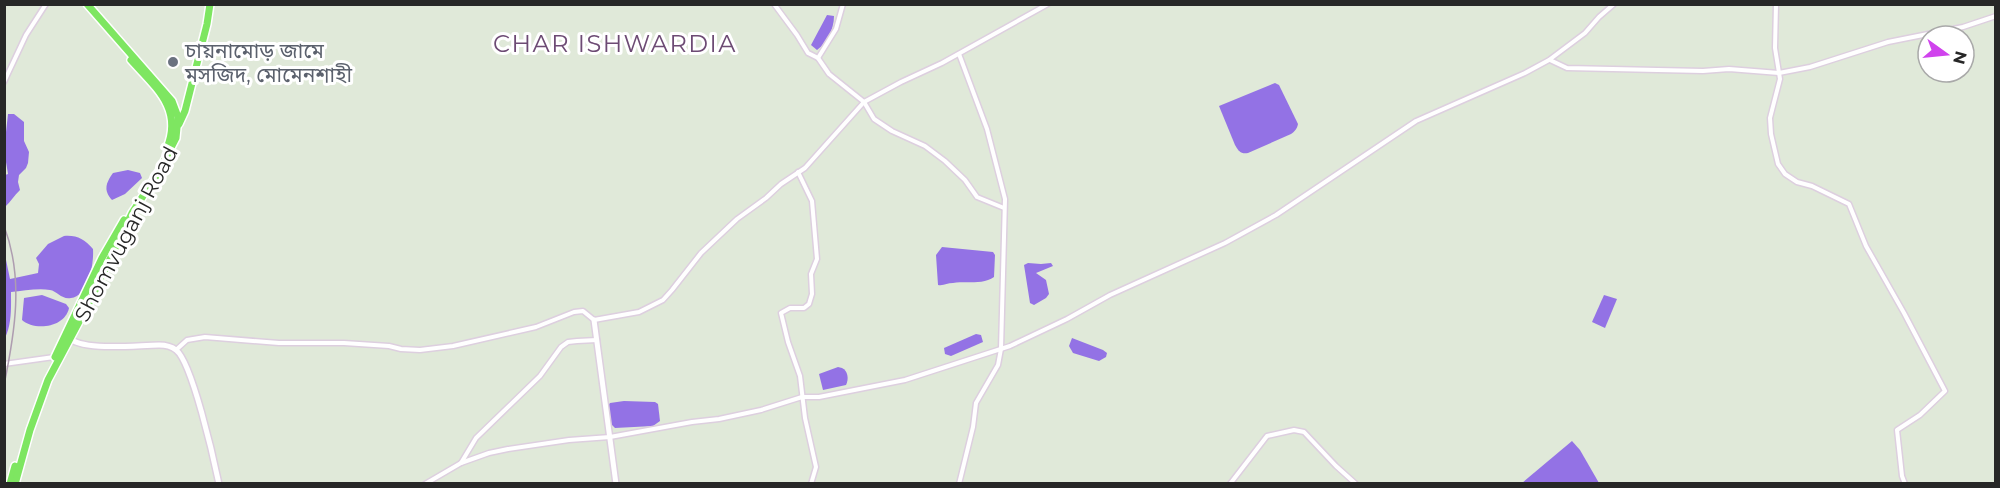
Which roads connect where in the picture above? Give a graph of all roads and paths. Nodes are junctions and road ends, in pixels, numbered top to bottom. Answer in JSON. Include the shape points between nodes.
{"nodes":[{"id":1,"x":46,"y":4,"type":"edge"},
{"id":2,"x":82,"y":4,"type":"edge"},
{"id":3,"x":87,"y":4,"type":"edge"},
{"id":4,"x":210,"y":4,"type":"edge"},
{"id":5,"x":774,"y":4,"type":"edge"},
{"id":6,"x":843,"y":4,"type":"edge"},
{"id":7,"x":1048,"y":4,"type":"edge"},
{"id":8,"x":1614,"y":4,"type":"edge"},
{"id":9,"x":1776,"y":4,"type":"edge"},
{"id":10,"x":1995,"y":16,"type":"edge"},
{"id":11,"x":959,"y":54,"type":"junction"},
{"id":12,"x":818,"y":58,"type":"junction"},
{"id":13,"x":1549,"y":60,"type":"junction"},
{"id":14,"x":1779,"y":73,"type":"junction"},
{"id":15,"x":4,"y":82,"type":"edge"},
{"id":16,"x":188,"y":95,"type":"junction"},
{"id":17,"x":169,"y":101,"type":"junction"},
{"id":18,"x":864,"y":102,"type":"junction"},
{"id":19,"x":178,"y":126,"type":"junction"},
{"id":20,"x":798,"y":172,"type":"junction"},
{"id":21,"x":1004,"y":208,"type":"junction"},
{"id":22,"x":106,"y":260,"type":"junction"},
{"id":23,"x":594,"y":320,"type":"junction"},
{"id":24,"x":68,"y":338,"type":"junction"},
{"id":25,"x":597,"y":340,"type":"junction"},
{"id":26,"x":1001,"y":349,"type":"junction"},
{"id":27,"x":176,"y":350,"type":"junction"},
{"id":28,"x":55,"y":357,"type":"junction"},
{"id":29,"x":4,"y":364,"type":"edge"},
{"id":30,"x":802,"y":397,"type":"junction"},
{"id":31,"x":610,"y":436,"type":"junction"},
{"id":32,"x":461,"y":463,"type":"junction"},
{"id":33,"x":10,"y":483,"type":"edge"},
{"id":34,"x":15,"y":483,"type":"edge"},
{"id":35,"x":219,"y":483,"type":"edge"},
{"id":36,"x":425,"y":483,"type":"edge"},
{"id":37,"x":616,"y":483,"type":"edge"},
{"id":38,"x":812,"y":483,"type":"edge"},
{"id":39,"x":959,"y":483,"type":"edge"},
{"id":40,"x":1230,"y":483,"type":"edge"},
{"id":41,"x":1356,"y":483,"type":"edge"},
{"id":42,"x":1905,"y":483,"type":"edge"}],
"edges":[{"from":1,"to":15,"type":"street"},
{"from":2,"to":17,"type":"main road","name":"Shomvuganj Road"},
{"from":3,"to":17,"type":"main road","name":"Shomvuganj Road"},
{"from":4,"to":16,"type":"main road"},
{"from":5,"to":12,"type":"street","via":[[807,53]]},
{"from":6,"to":12,"type":"street","via":[[836,29]]},
{"from":7,"to":11,"type":"street"},
{"from":8,"to":13,"type":"street","via":[[1585,33]]},
{"from":9,"to":14,"type":"street"},
{"from":10,"to":14,"type":"street"},
{"from":11,"to":18,"type":"street"},
{"from":11,"to":21,"type":"street","via":[[987,129]]},
{"from":12,"to":18,"type":"street","via":[[829,74]]},
{"from":13,"to":14,"type":"street","via":[[1567,68]]},
{"from":13,"to":26,"type":"street","via":[[1416,121],[1276,215],[1225,243]]},
{"from":14,"to":42,"type":"street","via":[[1770,118],[1778,164],[1797,182],[1849,204],[1866,246],[1945,391],[1897,430]]},
{"from":16,"to":17,"type":"main road"},
{"from":16,"to":19,"type":"main road"},
{"from":17,"to":19,"type":"main road","name":"Shomvuganj Road","via":[[178,117]]},
{"from":17,"to":22,"type":"main road","name":"Shomvuganj Road","via":[[172,130],[167,147]]},
{"from":18,"to":20,"type":"street"},
{"from":18,"to":21,"type":"street","via":[[874,119],[925,146],[954,169],[977,197]]},
{"from":19,"to":22,"type":"main road","name":"Shomvuganj Road","via":[[172,146]]},
{"from":20,"to":23,"type":"street","via":[[701,253],[663,300],[639,312]]},
{"from":20,"to":30,"type":"street","via":[[812,201],[817,259],[811,274],[809,304],[781,313],[800,376]]},
{"from":21,"to":26,"type":"street"},
{"from":22,"to":24,"type":"main road","name":"Shomvuganj Road"},
{"from":23,"to":25,"type":"street"},
{"from":23,"to":27,"type":"street","via":[[583,311],[574,312],[536,327],[420,350],[205,337],[193,338]]},
{"from":24,"to":27,"type":"street","via":[[97,346],[159,345]]},
{"from":24,"to":28,"type":"main road","name":"Shomvuganj Road"},
{"from":24,"to":34,"type":"main road","name":"Shomvuganj Road","via":[[38,407]]},
{"from":25,"to":31,"type":"street"},
{"from":25,"to":32,"type":"street","via":[[577,340],[561,347],[540,376],[476,438]]},
{"from":26,"to":30,"type":"street","via":[[905,380]]},
{"from":26,"to":39,"type":"street","via":[[998,365],[976,403]]},
{"from":27,"to":35,"type":"street","via":[[183,359],[204,422]]},
{"from":28,"to":29,"type":"street"},
{"from":28,"to":33,"type":"main road","name":"Shomvuganj Road","via":[[34,406]]},
{"from":30,"to":31,"type":"street","via":[[750,413]]},
{"from":30,"to":38,"type":"street","via":[[816,467]]},
{"from":31,"to":32,"type":"street","via":[[508,449]]},
{"from":31,"to":37,"type":"street"},
{"from":32,"to":36,"type":"street"},
{"from":40,"to":41,"type":"street","via":[[1267,436],[1294,430],[1304,432]]}]}
